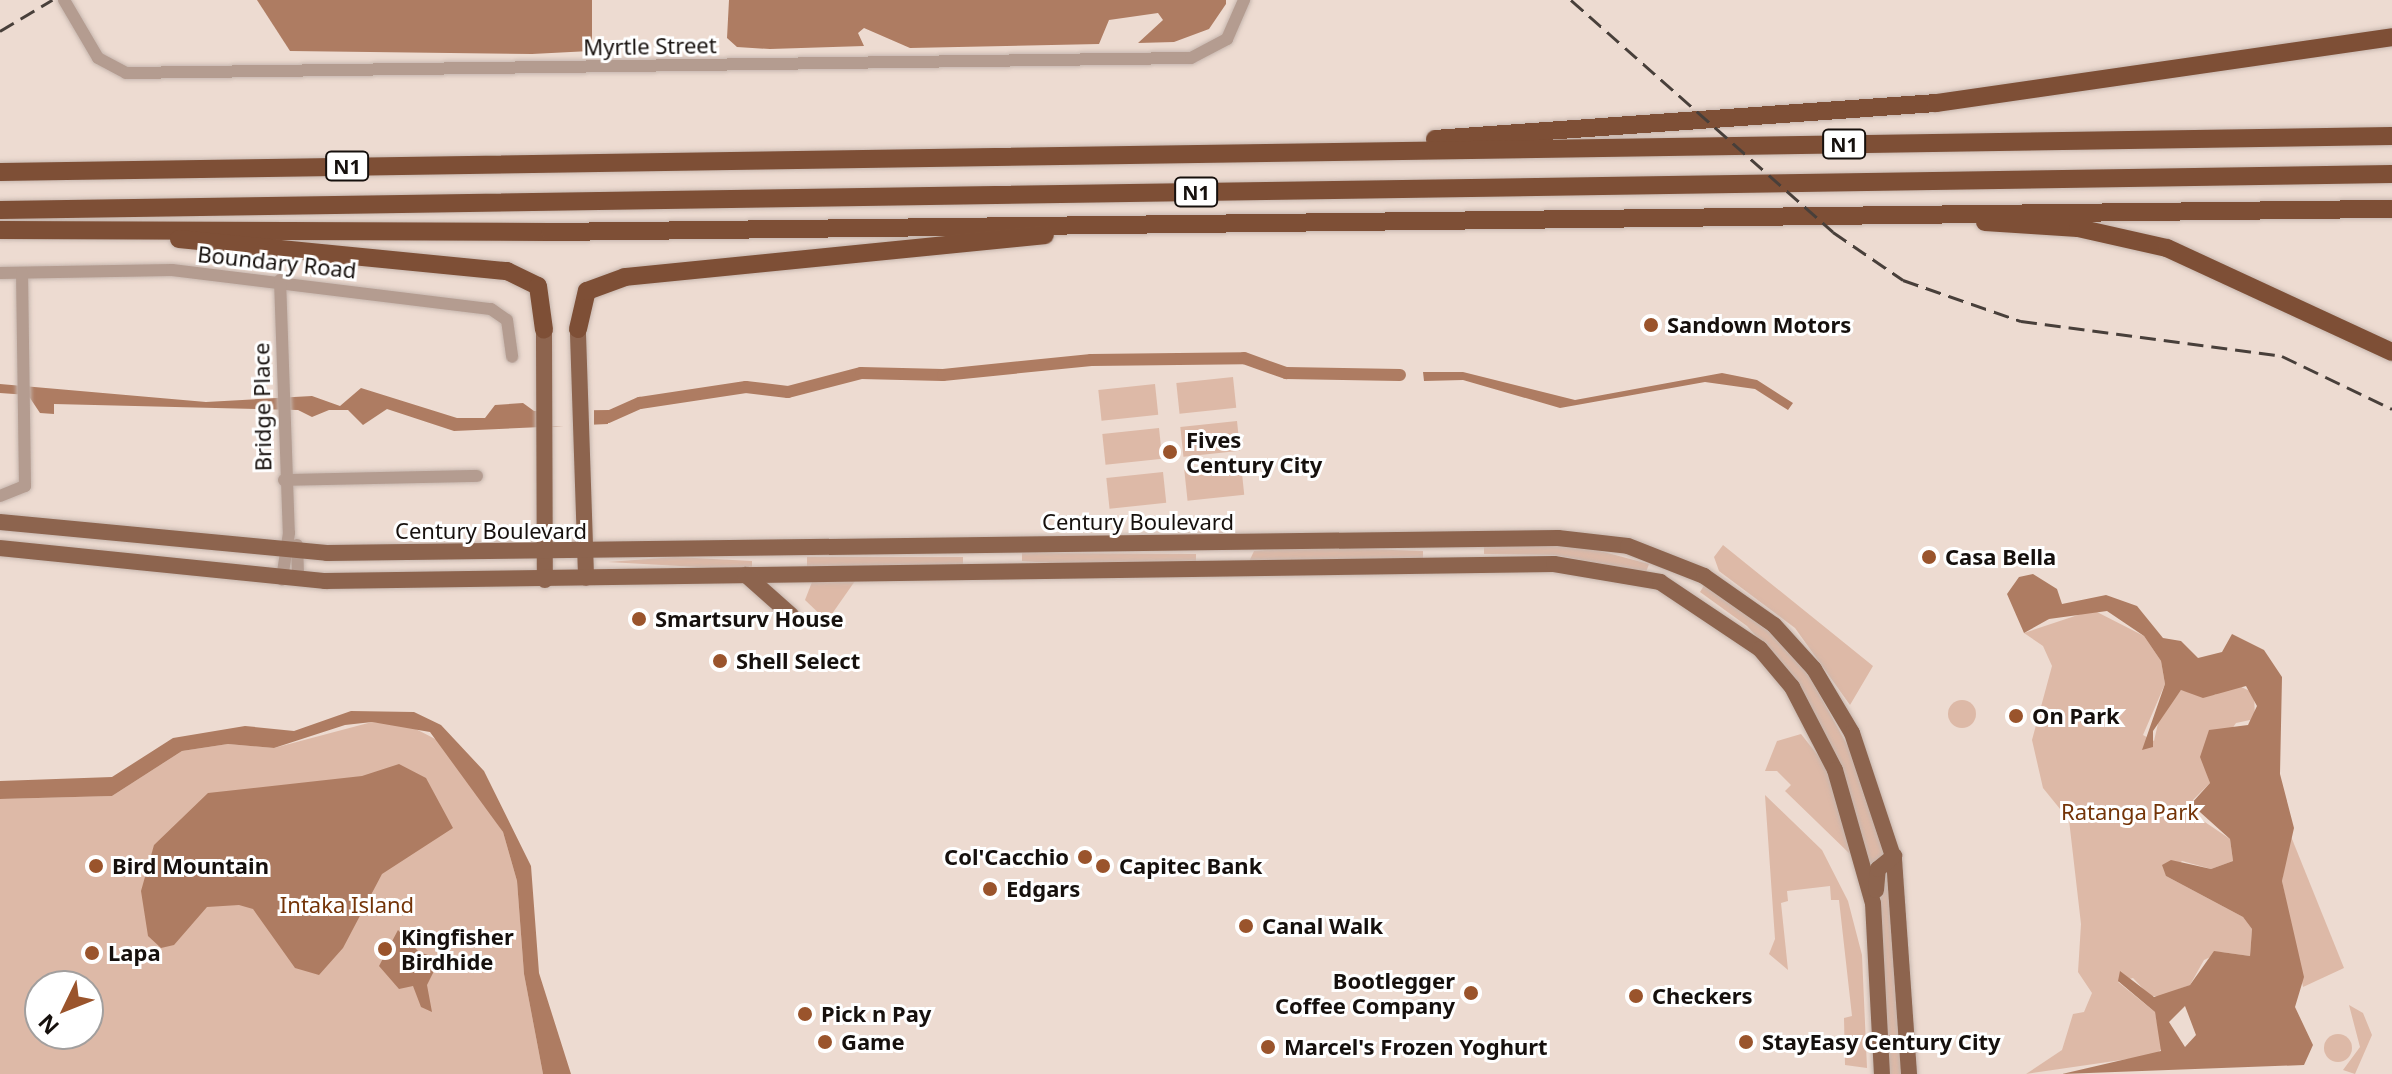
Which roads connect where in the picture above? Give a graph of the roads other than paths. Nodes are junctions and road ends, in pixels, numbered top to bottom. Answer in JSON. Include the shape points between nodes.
{"nodes":[{"id":1,"x":64,"y":0,"type":"edge"},
{"id":2,"x":1244,"y":0,"type":"edge"},
{"id":3,"x":2392,"y":37,"type":"edge"},
{"id":4,"x":2392,"y":136,"type":"edge"},
{"id":5,"x":1297,"y":152,"type":"junction"},
{"id":6,"x":0,"y":172,"type":"edge"},
{"id":7,"x":2392,"y":174,"type":"edge"},
{"id":8,"x":2392,"y":209,"type":"edge"},
{"id":9,"x":0,"y":210,"type":"edge"},
{"id":10,"x":1887,"y":213,"type":"junction"},
{"id":11,"x":1231,"y":222,"type":"junction"},
{"id":12,"x":0,"y":233,"type":"edge"},
{"id":13,"x":0,"y":273,"type":"edge"},
{"id":14,"x":22,"y":273,"type":"junction"},
{"id":15,"x":280,"y":280,"type":"junction"},
{"id":16,"x":2317,"y":313,"type":"junction"},
{"id":17,"x":544,"y":332,"type":"joint"},
{"id":18,"x":578,"y":332,"type":"joint"},
{"id":19,"x":2392,"y":337,"type":"edge"},
{"id":20,"x":2392,"y":352,"type":"edge"},
{"id":21,"x":512,"y":357,"type":"dead end"},
{"id":22,"x":477,"y":476,"type":"dead end"},
{"id":23,"x":284,"y":480,"type":"junction"},
{"id":24,"x":0,"y":496,"type":"edge"},
{"id":25,"x":0,"y":522,"type":"edge"},
{"id":26,"x":0,"y":548,"type":"edge"},
{"id":27,"x":293,"y":552,"type":"junction"},
{"id":28,"x":585,"y":553,"type":"junction"},
{"id":29,"x":545,"y":554,"type":"junction"},
{"id":30,"x":746,"y":575,"type":"junction"},
{"id":31,"x":586,"y":578,"type":"junction"},
{"id":32,"x":290,"y":580,"type":"junction"},
{"id":33,"x":545,"y":580,"type":"junction"},
{"id":34,"x":791,"y":615,"type":"dead end"},
{"id":35,"x":1894,"y":856,"type":"junction"},
{"id":36,"x":1877,"y":936,"type":"junction"},
{"id":37,"x":1882,"y":1074,"type":"edge"},
{"id":38,"x":1909,"y":1074,"type":"edge"}],
"edges":[{"from":1,"to":2,"type":"street","name":"Myrtle Street","via":[[98,58],[126,73],[1191,58],[1227,39]]},
{"from":3,"to":5,"type":"highway","via":[[1936,103]]},
{"from":4,"to":5,"type":"highway","number":"N1"},
{"from":5,"to":6,"type":"highway","number":"N1"},
{"from":7,"to":9,"type":"highway","number":"N1"},
{"from":8,"to":10,"type":"highway"},
{"from":10,"to":11,"type":"highway"},
{"from":10,"to":16,"type":"highway","via":[[2129,237]]},
{"from":11,"to":12,"type":"highway"},
{"from":11,"to":18,"type":"highway","via":[[625,277],[587,291]]},
{"from":12,"to":17,"type":"highway","via":[[200,239],[507,271],[542,292]]},
{"from":13,"to":14,"type":"street","name":"Boundary Road"},
{"from":14,"to":15,"type":"street","name":"Boundary Road","via":[[71,268]]},
{"from":14,"to":24,"type":"street","via":[[25,486]]},
{"from":15,"to":21,"type":"street","name":"Boundary Road","via":[[491,309],[507,320]]},
{"from":15,"to":23,"type":"street","name":"Bridge Place"},
{"from":16,"to":19,"type":"highway"},
{"from":16,"to":20,"type":"highway"},
{"from":17,"to":29,"type":"main road"},
{"from":18,"to":28,"type":"main road"},
{"from":22,"to":23,"type":"street"},
{"from":23,"to":27,"type":"street","name":"Bridge Place"},
{"from":25,"to":27,"type":"main road","name":"Century Boulevard"},
{"from":26,"to":32,"type":"main road"},
{"from":27,"to":29,"type":"main road","name":"Century Boulevard"},
{"from":27,"to":32,"type":"street","name":"Bridge Place"},
{"from":28,"to":29,"type":"main road","name":"Century Boulevard"},
{"from":28,"to":31,"type":"main road"},
{"from":28,"to":35,"type":"main road","name":"Century Boulevard","via":[[1558,538],[1628,546],[1704,576],[1795,646],[1852,733]]},
{"from":29,"to":33,"type":"main road"},
{"from":30,"to":31,"type":"main road"},
{"from":30,"to":34,"type":"main road"},
{"from":30,"to":36,"type":"main road","via":[[1554,564],[1660,582],[1741,632],[1792,687],[1855,826]]},
{"from":31,"to":33,"type":"main road"},
{"from":32,"to":33,"type":"main road"},
{"from":35,"to":36,"type":"main road","via":[[1878,869]]},
{"from":35,"to":38,"type":"main road","name":"Century Boulevard"},
{"from":36,"to":37,"type":"main road"}]}
